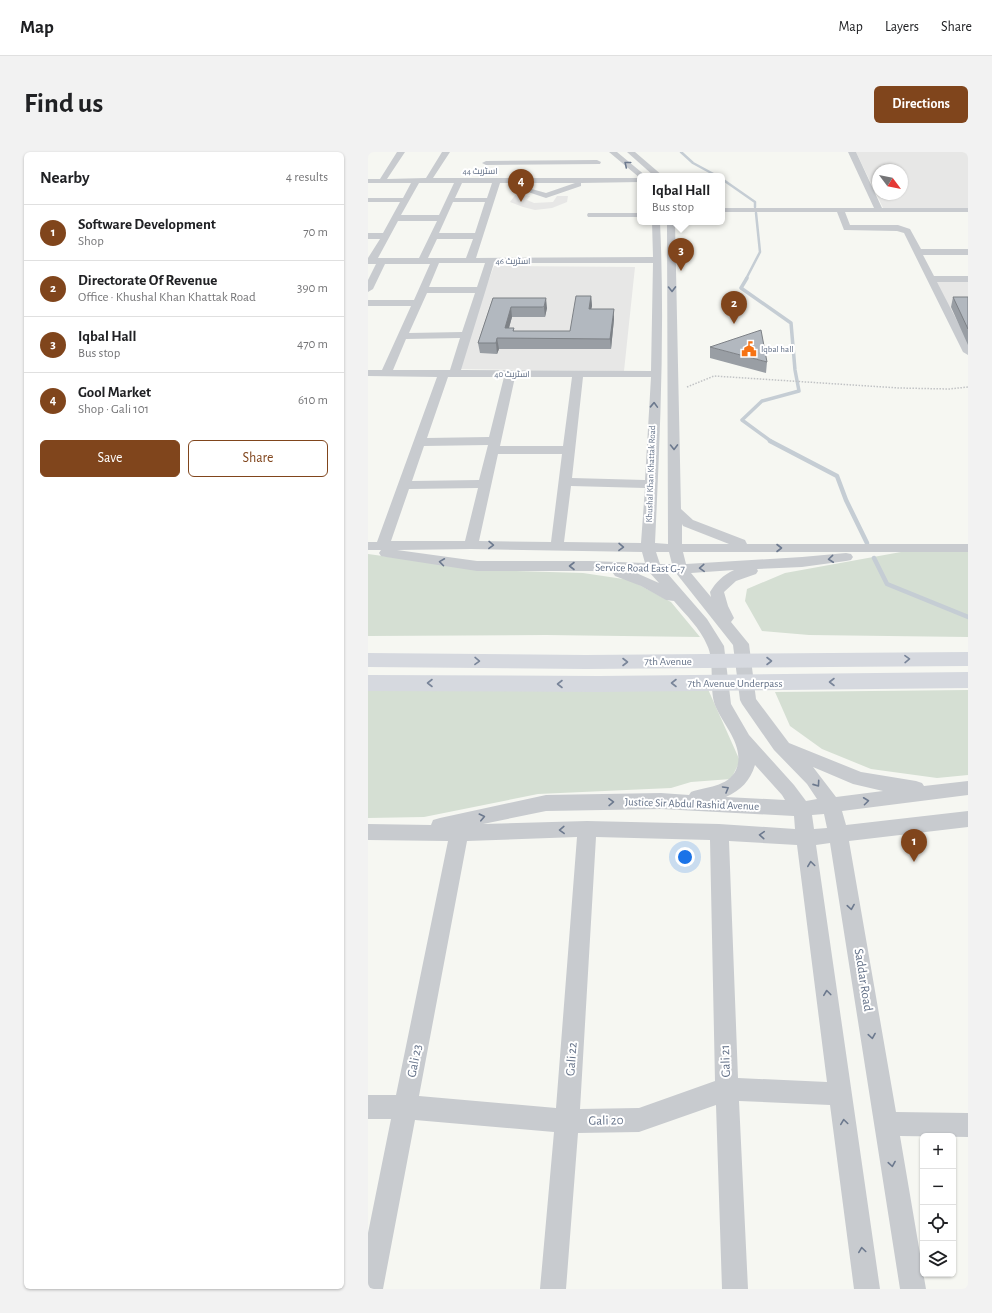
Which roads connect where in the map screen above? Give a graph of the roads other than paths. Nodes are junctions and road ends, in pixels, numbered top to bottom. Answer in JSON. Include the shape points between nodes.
{"nodes":[{"id":1,"x":401,"y":152,"type":"edge"},
{"id":2,"x":446,"y":152,"type":"edge"},
{"id":3,"x":491,"y":152,"type":"edge"},
{"id":4,"x":532,"y":152,"type":"edge"},
{"id":5,"x":558,"y":152,"type":"edge"},
{"id":6,"x":575,"y":152,"type":"edge"},
{"id":7,"x":613,"y":152,"type":"edge"},
{"id":8,"x":631,"y":152,"type":"edge"},
{"id":9,"x":852,"y":152,"type":"edge"},
{"id":10,"x":596,"y":162,"type":"dead end"},
{"id":11,"x":555,"y":163,"type":"junction"},
{"id":12,"x":573,"y":171,"type":"junction"},
{"id":13,"x":482,"y":172,"type":"junction"},
{"id":14,"x":526,"y":172,"type":"junction"},
{"id":15,"x":638,"y":173,"type":"edge"},
{"id":16,"x":656,"y":173,"type":"edge"},
{"id":17,"x":586,"y":180,"type":"junction"},
{"id":18,"x":637,"y":180,"type":"edge"},
{"id":19,"x":375,"y":181,"type":"edge"},
{"id":20,"x":416,"y":181,"type":"junction"},
{"id":21,"x":428,"y":181,"type":"junction"},
{"id":22,"x":459,"y":181,"type":"junction"},
{"id":23,"x":499,"y":182,"type":"junction"},
{"id":24,"x":368,"y":190,"type":"edge"},
{"id":25,"x":368,"y":200,"type":"edge"},
{"id":26,"x":405,"y":200,"type":"junction"},
{"id":27,"x":449,"y":200,"type":"junction"},
{"id":28,"x":491,"y":200,"type":"junction"},
{"id":29,"x":725,"y":210,"type":"edge"},
{"id":30,"x":840,"y":210,"type":"junction"},
{"id":31,"x":879,"y":210,"type":"junction"},
{"id":32,"x":968,"y":210,"type":"edge"},
{"id":33,"x":591,"y":215,"type":"dead end"},
{"id":34,"x":637,"y":215,"type":"edge"},
{"id":35,"x":395,"y":218,"type":"junction"},
{"id":36,"x":441,"y":218,"type":"junction"},
{"id":37,"x":656,"y":225,"type":"edge"},
{"id":38,"x":671,"y":225,"type":"edge"},
{"id":39,"x":368,"y":236,"type":"edge"},
{"id":40,"x":385,"y":236,"type":"junction"},
{"id":41,"x":433,"y":236,"type":"junction"},
{"id":42,"x":480,"y":236,"type":"junction"},
{"id":43,"x":918,"y":252,"type":"junction"},
{"id":44,"x":968,"y":252,"type":"edge"},
{"id":45,"x":658,"y":260,"type":"junction"},
{"id":46,"x":370,"y":261,"type":"edge"},
{"id":47,"x":382,"y":261,"type":"junction"},
{"id":48,"x":422,"y":261,"type":"junction"},
{"id":49,"x":436,"y":261,"type":"junction"},
{"id":50,"x":470,"y":261,"type":"junction"},
{"id":51,"x":490,"y":261,"type":"junction"},
{"id":52,"x":931,"y":279,"type":"junction"},
{"id":53,"x":968,"y":279,"type":"edge"},
{"id":54,"x":368,"y":289,"type":"edge"},
{"id":55,"x":423,"y":290,"type":"junction"},
{"id":56,"x":480,"y":290,"type":"junction"},
{"id":57,"x":417,"y":303,"type":"junction"},
{"id":58,"x":368,"y":304,"type":"edge"},
{"id":59,"x":658,"y":334,"type":"junction"},
{"id":60,"x":673,"y":334,"type":"junction"},
{"id":61,"x":466,"y":335,"type":"junction"},
{"id":62,"x":403,"y":336,"type":"junction"},
{"id":63,"x":968,"y":352,"type":"edge"},
{"id":64,"x":368,"y":373,"type":"edge"},
{"id":65,"x":578,"y":373,"type":"junction"},
{"id":66,"x":386,"y":374,"type":"junction"},
{"id":67,"x":448,"y":374,"type":"junction"},
{"id":68,"x":510,"y":374,"type":"junction"},
{"id":69,"x":656,"y":374,"type":"junction"},
{"id":70,"x":419,"y":442,"type":"junction"},
{"id":71,"x":494,"y":446,"type":"junction"},
{"id":72,"x":569,"y":450,"type":"junction"},
{"id":73,"x":565,"y":482,"type":"junction"},
{"id":74,"x":485,"y":484,"type":"junction"},
{"id":75,"x":651,"y":484,"type":"junction"},
{"id":76,"x":404,"y":485,"type":"junction"},
{"id":77,"x":674,"y":508,"type":"junction"},
{"id":78,"x":383,"y":545,"type":"junction"},
{"id":79,"x":471,"y":545,"type":"junction"},
{"id":80,"x":368,"y":546,"type":"edge"},
{"id":81,"x":557,"y":546,"type":"junction"},
{"id":82,"x":648,"y":548,"type":"junction"},
{"id":83,"x":675,"y":548,"type":"junction"},
{"id":84,"x":754,"y":548,"type":"junction"},
{"id":85,"x":912,"y":548,"type":"junction"},
{"id":86,"x":968,"y":548,"type":"edge"},
{"id":87,"x":368,"y":550,"type":"edge"},
{"id":88,"x":802,"y":562,"type":"junction"},
{"id":89,"x":590,"y":566,"type":"junction"},
{"id":90,"x":654,"y":568,"type":"junction"},
{"id":91,"x":680,"y":569,"type":"junction"},
{"id":92,"x":702,"y":623,"type":"junction"},
{"id":93,"x":736,"y":638,"type":"junction"},
{"id":94,"x":968,"y":659,"type":"edge"},
{"id":95,"x":368,"y":660,"type":"edge"},
{"id":96,"x":968,"y":680,"type":"edge"},
{"id":97,"x":368,"y":683,"type":"edge"},
{"id":98,"x":742,"y":740,"type":"junction"},
{"id":99,"x":780,"y":745,"type":"junction"},
{"id":100,"x":968,"y":788,"type":"edge"},
{"id":101,"x":945,"y":791,"type":"junction"},
{"id":102,"x":661,"y":801,"type":"junction"},
{"id":103,"x":832,"y":806,"type":"junction"},
{"id":104,"x":802,"y":809,"type":"junction"},
{"id":105,"x":968,"y":818,"type":"edge"},
{"id":106,"x":587,"y":829,"type":"junction"},
{"id":107,"x":368,"y":832,"type":"edge"},
{"id":108,"x":417,"y":832,"type":"junction"},
{"id":109,"x":719,"y":832,"type":"junction"},
{"id":110,"x":459,"y":834,"type":"junction"},
{"id":111,"x":837,"y":835,"type":"junction"},
{"id":112,"x":807,"y":838,"type":"junction"},
{"id":113,"x":727,"y":1089,"type":"junction"},
{"id":114,"x":840,"y":1094,"type":"junction"},
{"id":115,"x":368,"y":1107,"type":"edge"},
{"id":116,"x":406,"y":1107,"type":"junction"},
{"id":117,"x":567,"y":1121,"type":"junction"},
{"id":118,"x":886,"y":1124,"type":"junction"},
{"id":119,"x":968,"y":1124,"type":"edge"},
{"id":120,"x":370,"y":1289,"type":"edge"},
{"id":121,"x":553,"y":1289,"type":"edge"},
{"id":122,"x":735,"y":1289,"type":"edge"},
{"id":123,"x":867,"y":1289,"type":"edge"},
{"id":124,"x":913,"y":1289,"type":"edge"}],
"edges":[{"from":1,"to":19,"type":"street"},
{"from":2,"to":21,"type":"street"},
{"from":3,"to":13,"type":"street"},
{"from":4,"to":14,"type":"street"},
{"from":5,"to":11,"type":"street"},
{"from":6,"to":12,"type":"street"},
{"from":15,"to":7,"type":"street","one_way":true},
{"from":8,"to":16,"type":"street"},
{"from":9,"to":31,"type":"street"},
{"from":10,"to":12,"type":"street"},
{"from":11,"to":12,"type":"street"},
{"from":11,"to":14,"type":"street"},
{"from":12,"to":14,"type":"street","name":"اسٹریٹ 44"},
{"from":12,"to":17,"type":"street","name":"اسٹریٹ 44"},
{"from":13,"to":14,"type":"street"},
{"from":13,"to":22,"type":"street","name":"اسٹریٹ 44"},
{"from":13,"to":23,"type":"street","name":"اسٹریٹ 44"},
{"from":14,"to":23,"type":"street","name":"اسٹریٹ 44"},
{"from":17,"to":18,"type":"street","name":"اسٹریٹ 44"},
{"from":17,"to":23,"type":"street","via":[[546,196]]},
{"from":19,"to":20,"type":"street","name":"اسٹریٹ 44"},
{"from":19,"to":24,"type":"street"},
{"from":20,"to":21,"type":"street","name":"اسٹریٹ 44"},
{"from":20,"to":26,"type":"street"},
{"from":21,"to":22,"type":"street","name":"اسٹریٹ 44"},
{"from":22,"to":27,"type":"street"},
{"from":23,"to":28,"type":"street"},
{"from":25,"to":26,"type":"street"},
{"from":26,"to":35,"type":"street"},
{"from":27,"to":28,"type":"street"},
{"from":27,"to":36,"type":"street"},
{"from":28,"to":42,"type":"street"},
{"from":29,"to":30,"type":"street"},
{"from":30,"to":31,"type":"street"},
{"from":30,"to":43,"type":"street","via":[[847,228],[898,228],[907,231]]},
{"from":31,"to":32,"type":"street"},
{"from":33,"to":34,"type":"street"},
{"from":35,"to":36,"type":"street"},
{"from":35,"to":40,"type":"street"},
{"from":36,"to":41,"type":"street"},
{"from":37,"to":45,"type":"street","name":"Khushal Khan Khattak Road"},
{"from":38,"to":60,"type":"street","name":"Khushal Khan Khattak Road","one_way":true},
{"from":39,"to":40,"type":"street"},
{"from":40,"to":46,"type":"street"},
{"from":41,"to":42,"type":"street"},
{"from":41,"to":48,"type":"street"},
{"from":42,"to":50,"type":"street"},
{"from":43,"to":44,"type":"street"},
{"from":43,"to":52,"type":"street"},
{"from":45,"to":51,"type":"street","name":"اسٹریٹ 46"},
{"from":45,"to":59,"type":"street","name":"Khushal Khan Khattak Road"},
{"from":46,"to":47,"type":"street","name":"اسٹریٹ 46"},
{"from":47,"to":48,"type":"street","name":"اسٹریٹ 46"},
{"from":47,"to":54,"type":"street"},
{"from":48,"to":49,"type":"street","name":"اسٹریٹ 46"},
{"from":49,"to":50,"type":"street","name":"اسٹریٹ 46"},
{"from":49,"to":55,"type":"street"},
{"from":50,"to":51,"type":"street","name":"اسٹریٹ 46"},
{"from":51,"to":56,"type":"street"},
{"from":52,"to":53,"type":"street"},
{"from":52,"to":63,"type":"street"},
{"from":55,"to":56,"type":"street"},
{"from":55,"to":57,"type":"street"},
{"from":56,"to":61,"type":"street"},
{"from":57,"to":58,"type":"street"},
{"from":57,"to":62,"type":"street"},
{"from":59,"to":60,"type":"street"},
{"from":59,"to":69,"type":"street","name":"Khushal Khan Khattak Road"},
{"from":60,"to":77,"type":"street","name":"Khushal Khan Khattak Road","one_way":true},
{"from":61,"to":62,"type":"street"},
{"from":61,"to":67,"type":"street"},
{"from":62,"to":66,"type":"street"},
{"from":64,"to":66,"type":"street","name":"اسٹریٹ 40"},
{"from":65,"to":68,"type":"street","name":"اسٹریٹ 40"},
{"from":65,"to":69,"type":"street","name":"اسٹریٹ 40"},
{"from":65,"to":72,"type":"street"},
{"from":66,"to":67,"type":"street","name":"اسٹریٹ 40"},
{"from":67,"to":68,"type":"street","name":"اسٹریٹ 40"},
{"from":67,"to":70,"type":"street"},
{"from":68,"to":71,"type":"street"},
{"from":75,"to":69,"type":"street","name":"Khushal Khan Khattak Road","one_way":true},
{"from":70,"to":71,"type":"street"},
{"from":70,"to":76,"type":"street"},
{"from":71,"to":72,"type":"street"},
{"from":71,"to":74,"type":"street"},
{"from":72,"to":73,"type":"street"},
{"from":73,"to":75,"type":"street"},
{"from":73,"to":81,"type":"street"},
{"from":74,"to":76,"type":"street"},
{"from":74,"to":79,"type":"street"},
{"from":75,"to":82,"type":"street","name":"Khushal Khan Khattak Road"},
{"from":76,"to":78,"type":"street"},
{"from":77,"to":83,"type":"street","name":"Khushal Khan Khattak Road"},
{"from":77,"to":84,"type":"street","via":[[688,523]]},
{"from":78,"to":79,"type":"street","name":"Service Road East G-7"},
{"from":78,"to":80,"type":"street","name":"Service Road East G-7"},
{"from":79,"to":81,"type":"street","name":"Service Road East G-7","one_way":true},
{"from":81,"to":82,"type":"street","name":"Service Road East G-7","one_way":true},
{"from":82,"to":83,"type":"street","name":"Service Road East G-7"},
{"from":82,"to":90,"type":"street","name":"Khushal Khan Khattak Road"},
{"from":83,"to":84,"type":"street","name":"Service Road East G-7"},
{"from":83,"to":91,"type":"street","name":"Khushal Khan Khattak Road"},
{"from":84,"to":85,"type":"street","name":"Service Road East G-7","one_way":true},
{"from":85,"to":86,"type":"street","name":"Service Road East G-7"},
{"from":85,"to":88,"type":"street","name":"Service Road East G-7","one_way":true},
{"from":89,"to":87,"type":"street","name":"Service Road East G-7","one_way":true,"via":[[477,566]]},
{"from":88,"to":91,"type":"street","name":"Service Road East G-7","one_way":true},
{"from":88,"to":93,"type":"street","via":[[748,571],[734,575],[724,582],[717,592],[720,606]]},
{"from":89,"to":90,"type":"street","name":"Service Road East G-7"},
{"from":89,"to":92,"type":"street","via":[[630,575],[655,586]]},
{"from":90,"to":91,"type":"street","name":"Service Road East G-7"},
{"from":90,"to":92,"type":"street","name":"Khushal Khan Khattak Road"},
{"from":91,"to":93,"type":"street","name":"Khushal Khan Khattak Road"},
{"from":92,"to":98,"type":"street","name":"Khushal Khan Khattak Road","via":[[716,646],[723,704]]},
{"from":93,"to":99,"type":"street","name":"Saddar Road","via":[[748,700]]},
{"from":95,"to":94,"type":"main road","name":"7th Avenue","one_way":true,"via":[[594,662]]},
{"from":96,"to":97,"type":"main road","name":"7th Avenue Underpass","one_way":true,"via":[[599,684]]},
{"from":102,"to":98,"type":"street","one_way":true,"via":[[711,796],[726,789],[742,776],[746,766],[747,755]]},
{"from":98,"to":104,"type":"street"},
{"from":99,"to":101,"type":"street","via":[[859,779],[901,787]]},
{"from":99,"to":103,"type":"street","name":"Saddar Road","one_way":true,"via":[[813,779]]},
{"from":100,"to":101,"type":"street","name":"Justice Sir Abdul Rashid Avenue"},
{"from":103,"to":101,"type":"street","name":"Justice Sir Abdul Rashid Avenue","one_way":true},
{"from":102,"to":104,"type":"street","name":"Justice Sir Abdul Rashid Avenue"},
{"from":108,"to":102,"type":"street","name":"Justice Sir Abdul Rashid Avenue","one_way":true,"via":[[546,803]]},
{"from":103,"to":104,"type":"street","name":"Justice Sir Abdul Rashid Avenue"},
{"from":103,"to":111,"type":"street","name":"Saddar Road"},
{"from":104,"to":112,"type":"street"},
{"from":105,"to":111,"type":"street","name":"Justice Sir Abdul Rashid Avenue"},
{"from":106,"to":109,"type":"street","name":"Justice Sir Abdul Rashid Avenue"},
{"from":106,"to":110,"type":"street","name":"Justice Sir Abdul Rashid Avenue","one_way":true},
{"from":106,"to":117,"type":"street","name":"Gali 22"},
{"from":107,"to":108,"type":"street","name":"Justice Sir Abdul Rashid Avenue"},
{"from":108,"to":110,"type":"street","name":"Justice Sir Abdul Rashid Avenue"},
{"from":112,"to":109,"type":"street","name":"Justice Sir Abdul Rashid Avenue","one_way":true},
{"from":109,"to":113,"type":"street","name":"Gali 21"},
{"from":110,"to":116,"type":"street","name":"Gali 23"},
{"from":111,"to":112,"type":"street","name":"Justice Sir Abdul Rashid Avenue"},
{"from":111,"to":118,"type":"street","name":"Saddar Road","one_way":true,"via":[[843,858]]},
{"from":114,"to":112,"type":"street","one_way":true},
{"from":113,"to":114,"type":"street","name":"Gali 20"},
{"from":113,"to":117,"type":"street","name":"Gali 20","via":[[639,1120]]},
{"from":113,"to":122,"type":"street","name":"Gali 21"},
{"from":123,"to":114,"type":"street","one_way":true},
{"from":115,"to":116,"type":"street","name":"Gali 20"},
{"from":116,"to":117,"type":"street","name":"Gali 20"},
{"from":116,"to":120,"type":"street","name":"Gali 23"},
{"from":117,"to":121,"type":"street","name":"Gali 22"},
{"from":118,"to":119,"type":"street"},
{"from":118,"to":124,"type":"street","name":"Saddar Road","one_way":true}]}
